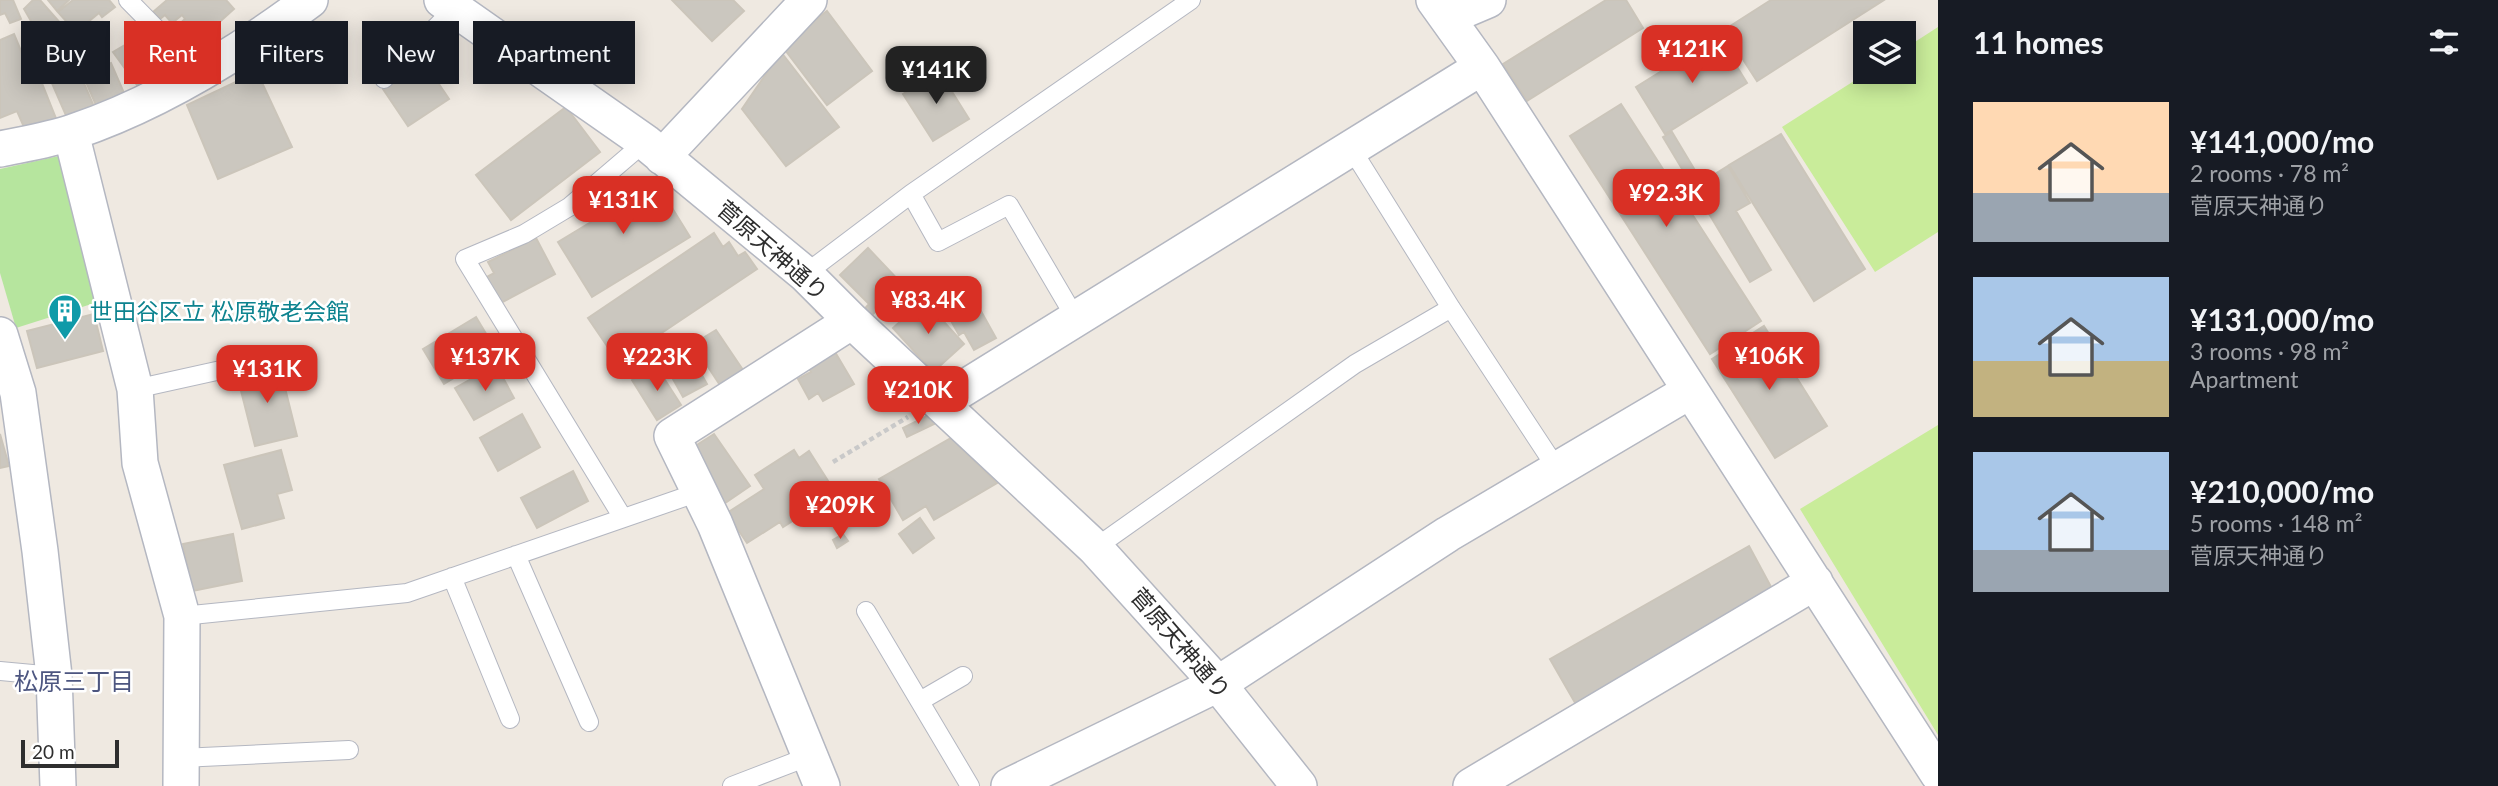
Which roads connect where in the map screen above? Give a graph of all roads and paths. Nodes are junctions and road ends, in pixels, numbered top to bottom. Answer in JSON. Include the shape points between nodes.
{"nodes":[{"id":1,"x":128,"y":0,"type":"edge"},
{"id":2,"x":310,"y":0,"type":"edge"},
{"id":3,"x":809,"y":0,"type":"edge"},
{"id":4,"x":1191,"y":0,"type":"edge"},
{"id":5,"x":1489,"y":0,"type":"edge"},
{"id":6,"x":453,"y":3,"type":"edge"},
{"id":7,"x":1441,"y":9,"type":"edge"},
{"id":8,"x":149,"y":21,"type":"edge"},
{"id":9,"x":437,"y":21,"type":"edge"},
{"id":10,"x":221,"y":60,"type":"edge"},
{"id":11,"x":1482,"y":67,"type":"junction"},
{"id":12,"x":181,"y":84,"type":"edge"},
{"id":13,"x":71,"y":133,"type":"junction"},
{"id":14,"x":1351,"y":148,"type":"junction"},
{"id":15,"x":0,"y":149,"type":"edge"},
{"id":16,"x":654,"y":149,"type":"junction"},
{"id":17,"x":911,"y":194,"type":"junction"},
{"id":18,"x":805,"y":274,"type":"junction"},
{"id":19,"x":1451,"y":308,"type":"junction"},
{"id":20,"x":1076,"y":319,"type":"junction"},
{"id":21,"x":852,"y":321,"type":"junction"},
{"id":22,"x":0,"y":335,"type":"edge"},
{"id":23,"x":266,"y":360,"type":"dead end"},
{"id":24,"x":135,"y":389,"type":"junction"},
{"id":25,"x":1690,"y":391,"type":"junction"},
{"id":26,"x":937,"y":401,"type":"junction"},
{"id":27,"x":833,"y":462,"type":"dead end"},
{"id":28,"x":1557,"y":469,"type":"junction"},
{"id":29,"x":699,"y":492,"type":"junction"},
{"id":30,"x":623,"y":518,"type":"junction"},
{"id":31,"x":1095,"y":548,"type":"junction"},
{"id":32,"x":516,"y":555,"type":"junction"},
{"id":33,"x":452,"y":577,"type":"junction"},
{"id":34,"x":1815,"y":582,"type":"junction"},
{"id":35,"x":866,"y":611,"type":"dead end"},
{"id":36,"x":182,"y":615,"type":"junction"},
{"id":37,"x":0,"y":671,"type":"edge"},
{"id":38,"x":54,"y":676,"type":"junction"},
{"id":39,"x":962,"y":676,"type":"dead end"},
{"id":40,"x":1218,"y":684,"type":"junction"},
{"id":41,"x":920,"y":701,"type":"junction"},
{"id":42,"x":510,"y":719,"type":"dead end"},
{"id":43,"x":589,"y":722,"type":"dead end"},
{"id":44,"x":349,"y":750,"type":"dead end"},
{"id":45,"x":816,"y":771,"type":"edge"},
{"id":46,"x":181,"y":772,"type":"edge"},
{"id":47,"x":1938,"y":774,"type":"edge"},
{"id":48,"x":58,"y":786,"type":"edge"},
{"id":49,"x":732,"y":786,"type":"edge"},
{"id":50,"x":970,"y":786,"type":"edge"},
{"id":51,"x":1009,"y":786,"type":"edge"},
{"id":52,"x":1299,"y":786,"type":"edge"},
{"id":53,"x":1471,"y":786,"type":"edge"}],
"edges":[{"from":1,"to":8,"type":"lane"},
{"from":2,"to":10,"type":"street"},
{"from":3,"to":16,"type":"street"},
{"from":4,"to":17,"type":"lane"},
{"from":5,"to":7,"type":"street"},
{"from":6,"to":9,"type":"lane"},
{"from":6,"to":16,"type":"street","name":"菅原天神通り"},
{"from":7,"to":11,"type":"street"},
{"from":11,"to":14,"type":"street"},
{"from":11,"to":25,"type":"street"},
{"from":12,"to":13,"type":"street"},
{"from":13,"to":15,"type":"street"},
{"from":13,"to":24,"type":"street"},
{"from":14,"to":19,"type":"lane"},
{"from":14,"to":20,"type":"street"},
{"from":16,"to":18,"type":"street","name":"菅原天神通り"},
{"from":16,"to":30,"type":"lane","via":[[524,234],[465,258]]},
{"from":17,"to":18,"type":"lane"},
{"from":17,"to":20,"type":"lane","via":[[938,242],[1009,205]]},
{"from":18,"to":21,"type":"street","name":"菅原天神通り"},
{"from":19,"to":28,"type":"lane"},
{"from":19,"to":31,"type":"lane","via":[[1355,364]]},
{"from":20,"to":26,"type":"street"},
{"from":21,"to":26,"type":"street","name":"菅原天神通り"},
{"from":21,"to":29,"type":"street","via":[[672,436]]},
{"from":22,"to":38,"type":"street","via":[[18,393]]},
{"from":23,"to":24,"type":"lane"},
{"from":24,"to":36,"type":"street","via":[[140,463]]},
{"from":25,"to":28,"type":"street"},
{"from":25,"to":34,"type":"street"},
{"from":26,"to":27,"type":"path"},
{"from":26,"to":31,"type":"street","name":"菅原天神通り"},
{"from":28,"to":40,"type":"street"},
{"from":29,"to":30,"type":"lane"},
{"from":29,"to":45,"type":"street"},
{"from":30,"to":32,"type":"lane"},
{"from":31,"to":40,"type":"street","name":"菅原天神通り"},
{"from":32,"to":33,"type":"lane"},
{"from":32,"to":43,"type":"lane"},
{"from":33,"to":36,"type":"lane","via":[[407,593]]},
{"from":33,"to":42,"type":"lane"},
{"from":34,"to":47,"type":"street"},
{"from":34,"to":53,"type":"street"},
{"from":35,"to":41,"type":"lane"},
{"from":36,"to":46,"type":"street"},
{"from":37,"to":38,"type":"lane"},
{"from":38,"to":48,"type":"street"},
{"from":39,"to":41,"type":"lane"},
{"from":40,"to":51,"type":"street"},
{"from":40,"to":52,"type":"street","name":"菅原天神通り"},
{"from":41,"to":50,"type":"lane"},
{"from":44,"to":46,"type":"lane"},
{"from":45,"to":49,"type":"lane"}]}
